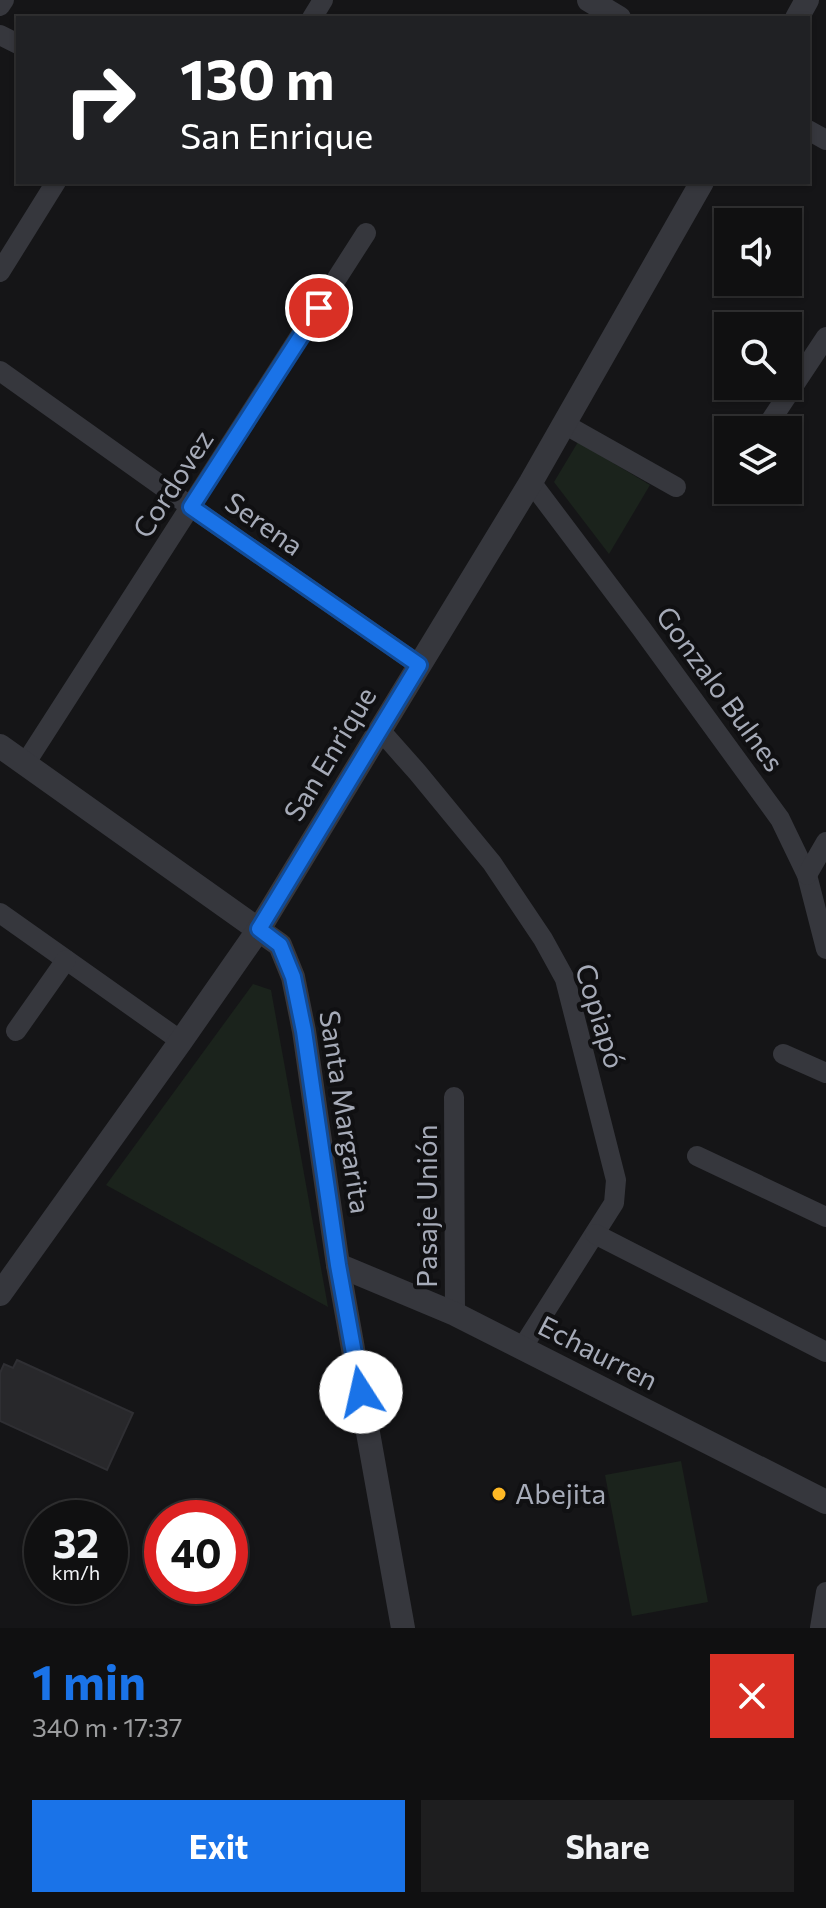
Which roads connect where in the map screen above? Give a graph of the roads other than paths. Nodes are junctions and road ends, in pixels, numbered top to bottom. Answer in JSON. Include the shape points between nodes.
{"nodes":[{"id":1,"x":4,"y":0,"type":"edge"},
{"id":2,"x":589,"y":0,"type":"edge"},
{"id":3,"x":0,"y":6,"type":"edge"},
{"id":4,"x":616,"y":16,"type":"edge"},
{"id":5,"x":55,"y":184,"type":"edge"},
{"id":6,"x":701,"y":184,"type":"edge"},
{"id":7,"x":366,"y":233,"type":"dead end"},
{"id":8,"x":0,"y":272,"type":"edge"},
{"id":9,"x":826,"y":337,"type":"edge"},
{"id":10,"x":0,"y":371,"type":"edge"},
{"id":11,"x":774,"y":416,"type":"edge"},
{"id":12,"x":566,"y":425,"type":"junction"},
{"id":13,"x":531,"y":482,"type":"junction"},
{"id":14,"x":676,"y":487,"type":"dead end"},
{"id":15,"x":191,"y":507,"type":"junction"},
{"id":16,"x":419,"y":665,"type":"junction"},
{"id":17,"x":380,"y":730,"type":"junction"},
{"id":18,"x":0,"y":746,"type":"edge"},
{"id":19,"x":25,"y":764,"type":"junction"},
{"id":20,"x":826,"y":842,"type":"edge"},
{"id":21,"x":807,"y":875,"type":"junction"},
{"id":22,"x":0,"y":913,"type":"edge"},
{"id":23,"x":259,"y":929,"type":"junction"},
{"id":24,"x":826,"y":949,"type":"edge"},
{"id":25,"x":66,"y":960,"type":"junction"},
{"id":26,"x":16,"y":1031,"type":"dead end"},
{"id":27,"x":181,"y":1041,"type":"junction"},
{"id":28,"x":783,"y":1054,"type":"dead end"},
{"id":29,"x":826,"y":1073,"type":"edge"},
{"id":30,"x":454,"y":1097,"type":"dead end"},
{"id":31,"x":697,"y":1156,"type":"dead end"},
{"id":32,"x":826,"y":1217,"type":"edge"},
{"id":33,"x":595,"y":1234,"type":"junction"},
{"id":34,"x":338,"y":1265,"type":"junction"},
{"id":35,"x":0,"y":1294,"type":"edge"},
{"id":36,"x":455,"y":1314,"type":"junction"},
{"id":37,"x":522,"y":1348,"type":"junction"},
{"id":38,"x":826,"y":1352,"type":"edge"},
{"id":39,"x":826,"y":1502,"type":"edge"},
{"id":40,"x":826,"y":1592,"type":"edge"},
{"id":41,"x":403,"y":1628,"type":"edge"},
{"id":42,"x":820,"y":1628,"type":"edge"}],
"edges":[{"from":1,"to":3,"type":"street"},
{"from":2,"to":4,"type":"street"},
{"from":5,"to":8,"type":"street"},
{"from":6,"to":12,"type":"street","name":"San Enrique"},
{"from":7,"to":15,"type":"street","name":"Cordovez"},
{"from":9,"to":11,"type":"street"},
{"from":10,"to":15,"type":"street","name":"Serena"},
{"from":12,"to":13,"type":"street","name":"San Enrique"},
{"from":12,"to":14,"type":"street"},
{"from":13,"to":16,"type":"street","name":"San Enrique"},
{"from":13,"to":21,"type":"street","name":"Gonzalo Bulnes","via":[[780,819]]},
{"from":15,"to":16,"type":"street","name":"Serena"},
{"from":15,"to":19,"type":"street","name":"Cordovez"},
{"from":16,"to":17,"type":"street","name":"San Enrique"},
{"from":17,"to":23,"type":"street","name":"San Enrique"},
{"from":17,"to":33,"type":"street","name":"Copiapó","via":[[492,863],[565,979],[616,1180],[614,1203]]},
{"from":18,"to":19,"type":"street","name":"Santa Margarita"},
{"from":19,"to":23,"type":"street","name":"Santa Margarita"},
{"from":20,"to":21,"type":"street"},
{"from":21,"to":24,"type":"street","name":"Gonzalo Bulnes"},
{"from":22,"to":25,"type":"street"},
{"from":23,"to":27,"type":"street","name":"San Enrique"},
{"from":23,"to":34,"type":"street","name":"Santa Margarita","via":[[280,945],[293,977]]},
{"from":25,"to":26,"type":"street"},
{"from":25,"to":27,"type":"street"},
{"from":27,"to":35,"type":"street","name":"San Enrique"},
{"from":28,"to":29,"type":"street"},
{"from":30,"to":36,"type":"street","name":"Pasaje Unión"},
{"from":31,"to":32,"type":"street"},
{"from":33,"to":37,"type":"street","name":"Copiapó"},
{"from":33,"to":38,"type":"street"},
{"from":34,"to":36,"type":"street","name":"Echaurren"},
{"from":34,"to":41,"type":"street","name":"Santa Margarita"},
{"from":36,"to":37,"type":"street","name":"Echaurren"},
{"from":37,"to":39,"type":"street","name":"Echaurren"},
{"from":40,"to":42,"type":"street"}]}
